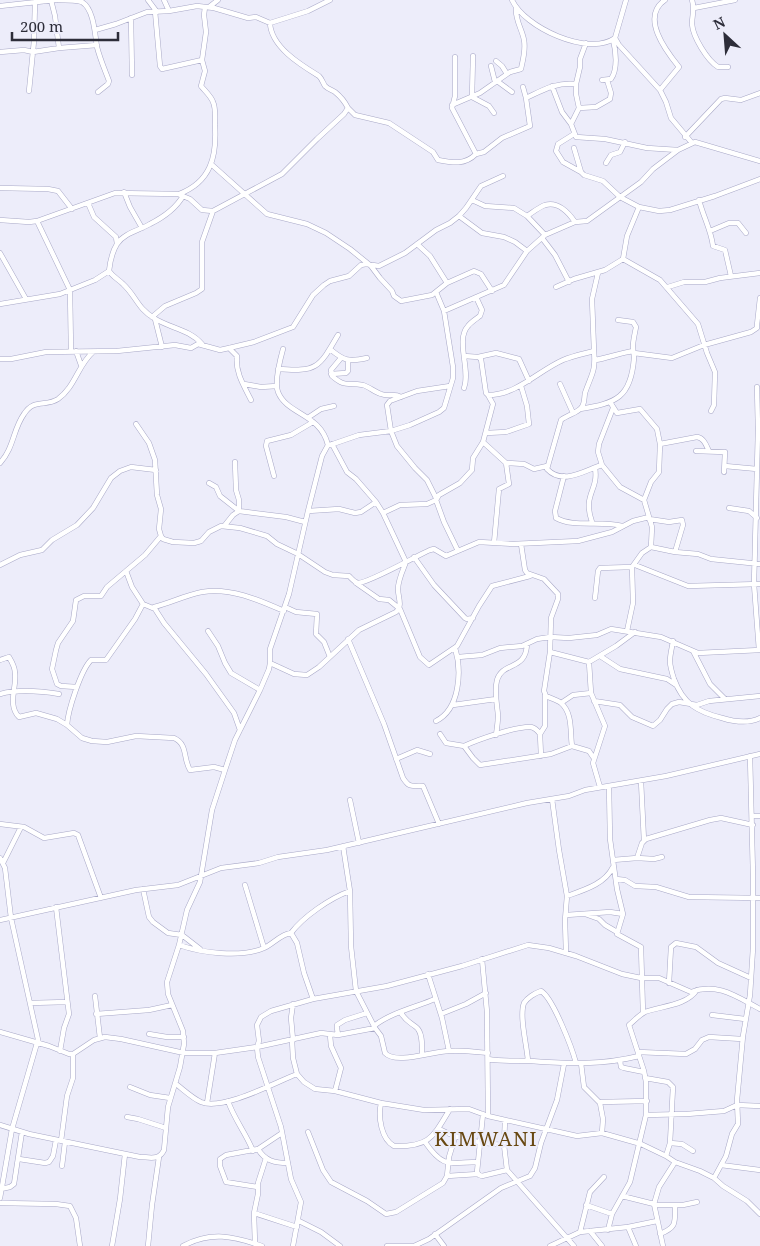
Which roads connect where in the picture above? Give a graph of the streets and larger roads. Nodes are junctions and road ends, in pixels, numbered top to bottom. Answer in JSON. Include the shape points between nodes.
{"nodes":[{"id":1,"x":51,"y":0,"type":"edge"},
{"id":2,"x":57,"y":0,"type":"edge"},
{"id":3,"x":148,"y":0,"type":"edge"},
{"id":4,"x":164,"y":0,"type":"edge"},
{"id":5,"x":218,"y":0,"type":"edge"},
{"id":6,"x":312,"y":0,"type":"edge"},
{"id":7,"x":330,"y":0,"type":"edge"},
{"id":8,"x":512,"y":0,"type":"edge"},
{"id":9,"x":626,"y":0,"type":"edge"},
{"id":10,"x":665,"y":0,"type":"edge"},
{"id":11,"x":692,"y":0,"type":"edge"},
{"id":12,"x":735,"y":0,"type":"edge"},
{"id":13,"x":726,"y":1,"type":"edge"},
{"id":14,"x":35,"y":2,"type":"junction"},
{"id":15,"x":0,"y":6,"type":"edge"},
{"id":16,"x":317,"y":6,"type":"junction"},
{"id":17,"x":207,"y":7,"type":"junction"},
{"id":18,"x":516,"y":8,"type":"junction"},
{"id":19,"x":694,"y":8,"type":"junction"},
{"id":20,"x":169,"y":11,"type":"junction"},
{"id":21,"x":156,"y":12,"type":"junction"},
{"id":22,"x":131,"y":18,"type":"junction"},
{"id":23,"x":270,"y":23,"type":"junction"},
{"id":24,"x":95,"y":30,"type":"junction"},
{"id":25,"x":614,"y":39,"type":"junction"},
{"id":26,"x":586,"y":43,"type":"junction"},
{"id":27,"x":97,"y":45,"type":"junction"},
{"id":28,"x":59,"y":48,"type":"junction"},
{"id":29,"x":0,"y":52,"type":"edge"},
{"id":30,"x":33,"y":52,"type":"junction"},
{"id":31,"x":473,"y":56,"type":"dead end"},
{"id":32,"x":455,"y":57,"type":"dead end"},
{"id":33,"x":202,"y":60,"type":"junction"},
{"id":34,"x":496,"y":61,"type":"dead end"},
{"id":35,"x":491,"y":66,"type":"dead end"},
{"id":36,"x":728,"y":67,"type":"dead end"},
{"id":37,"x":507,"y":74,"type":"junction"},
{"id":38,"x":132,"y":75,"type":"dead end"},
{"id":39,"x":496,"y":82,"type":"junction"},
{"id":40,"x":576,"y":84,"type":"junction"},
{"id":41,"x":552,"y":86,"type":"junction"},
{"id":42,"x":523,"y":87,"type":"dead end"},
{"id":43,"x":660,"y":90,"type":"junction"},
{"id":44,"x":29,"y":91,"type":"dead end"},
{"id":45,"x":98,"y":92,"type":"dead end"},
{"id":46,"x":512,"y":92,"type":"dead end"},
{"id":47,"x":760,"y":93,"type":"edge"},
{"id":48,"x":472,"y":97,"type":"junction"},
{"id":49,"x":526,"y":98,"type":"junction"},
{"id":50,"x":452,"y":105,"type":"junction"},
{"id":51,"x":348,"y":108,"type":"junction"},
{"id":52,"x":579,"y":108,"type":"junction"},
{"id":53,"x":494,"y":114,"type":"dead end"},
{"id":54,"x":571,"y":124,"type":"junction"},
{"id":55,"x":574,"y":134,"type":"junction"},
{"id":56,"x":686,"y":137,"type":"junction"},
{"id":57,"x":624,"y":142,"type":"junction"},
{"id":58,"x":692,"y":143,"type":"junction"},
{"id":59,"x":574,"y":148,"type":"dead end"},
{"id":60,"x":678,"y":150,"type":"junction"},
{"id":61,"x":476,"y":154,"type":"junction"},
{"id":62,"x":760,"y":161,"type":"edge"},
{"id":63,"x":606,"y":163,"type":"dead end"},
{"id":64,"x":211,"y":164,"type":"junction"},
{"id":65,"x":581,"y":172,"type":"junction"},
{"id":66,"x":504,"y":176,"type":"dead end"},
{"id":67,"x":760,"y":178,"type":"edge"},
{"id":68,"x":0,"y":188,"type":"edge"},
{"id":69,"x":124,"y":192,"type":"junction"},
{"id":70,"x":178,"y":194,"type":"junction"},
{"id":71,"x":245,"y":195,"type":"junction"},
{"id":72,"x":183,"y":196,"type":"junction"},
{"id":73,"x":620,"y":197,"type":"junction"},
{"id":74,"x":472,"y":200,"type":"junction"},
{"id":75,"x":699,"y":200,"type":"junction"},
{"id":76,"x":88,"y":204,"type":"junction"},
{"id":77,"x":639,"y":206,"type":"junction"},
{"id":78,"x":72,"y":209,"type":"junction"},
{"id":79,"x":213,"y":211,"type":"junction"},
{"id":80,"x":458,"y":216,"type":"junction"},
{"id":81,"x":527,"y":216,"type":"junction"},
{"id":82,"x":0,"y":220,"type":"edge"},
{"id":83,"x":37,"y":221,"type":"junction"},
{"id":84,"x":575,"y":222,"type":"junction"},
{"id":85,"x":142,"y":228,"type":"junction"},
{"id":86,"x":710,"y":230,"type":"junction"},
{"id":87,"x":746,"y":233,"type":"dead end"},
{"id":88,"x":544,"y":236,"type":"junction"},
{"id":89,"x":417,"y":244,"type":"junction"},
{"id":90,"x":117,"y":245,"type":"junction"},
{"id":91,"x":527,"y":251,"type":"junction"},
{"id":92,"x":0,"y":253,"type":"edge"},
{"id":93,"x":623,"y":259,"type":"junction"},
{"id":94,"x":371,"y":266,"type":"junction"},
{"id":95,"x":109,"y":271,"type":"junction"},
{"id":96,"x":760,"y":272,"type":"edge"},
{"id":97,"x":598,"y":273,"type":"junction"},
{"id":98,"x":731,"y":276,"type":"junction"},
{"id":99,"x":569,"y":282,"type":"junction"},
{"id":100,"x":447,"y":283,"type":"junction"},
{"id":101,"x":556,"y":287,"type":"dead end"},
{"id":102,"x":668,"y":287,"type":"junction"},
{"id":103,"x":70,"y":290,"type":"junction"},
{"id":104,"x":492,"y":291,"type":"junction"},
{"id":105,"x":436,"y":292,"type":"junction"},
{"id":106,"x":60,"y":294,"type":"junction"},
{"id":107,"x":476,"y":297,"type":"junction"},
{"id":108,"x":760,"y":298,"type":"edge"},
{"id":109,"x":26,"y":299,"type":"junction"},
{"id":110,"x":70,"y":300,"type":"junction"},
{"id":111,"x":0,"y":304,"type":"edge"},
{"id":112,"x":444,"y":311,"type":"junction"},
{"id":113,"x":154,"y":318,"type":"junction"},
{"id":114,"x":618,"y":320,"type":"dead end"},
{"id":115,"x":338,"y":335,"type":"dead end"},
{"id":116,"x":202,"y":345,"type":"junction"},
{"id":117,"x":704,"y":345,"type":"junction"},
{"id":118,"x":162,"y":347,"type":"junction"},
{"id":119,"x":229,"y":348,"type":"junction"},
{"id":120,"x":283,"y":349,"type":"dead end"},
{"id":121,"x":330,"y":349,"type":"junction"},
{"id":122,"x":74,"y":351,"type":"junction"},
{"id":123,"x":594,"y":351,"type":"junction"},
{"id":124,"x":94,"y":352,"type":"junction"},
{"id":125,"x":634,"y":352,"type":"junction"},
{"id":126,"x":464,"y":356,"type":"junction"},
{"id":127,"x":478,"y":357,"type":"junction"},
{"id":128,"x":341,"y":358,"type":"junction"},
{"id":129,"x":367,"y":358,"type":"dead end"},
{"id":130,"x":0,"y":359,"type":"edge"},
{"id":131,"x":348,"y":360,"type":"junction"},
{"id":132,"x":595,"y":360,"type":"junction"},
{"id":133,"x":81,"y":365,"type":"junction"},
{"id":134,"x":278,"y":369,"type":"junction"},
{"id":135,"x":331,"y":374,"type":"junction"},
{"id":136,"x":529,"y":380,"type":"junction"},
{"id":137,"x":244,"y":384,"type":"junction"},
{"id":138,"x":560,"y":384,"type":"dead end"},
{"id":139,"x":277,"y":386,"type":"junction"},
{"id":140,"x":450,"y":386,"type":"junction"},
{"id":141,"x":521,"y":386,"type":"junction"},
{"id":142,"x":757,"y":387,"type":"dead end"},
{"id":143,"x":464,"y":388,"type":"dead end"},
{"id":144,"x":488,"y":395,"type":"junction"},
{"id":145,"x":401,"y":397,"type":"junction"},
{"id":146,"x":251,"y":400,"type":"dead end"},
{"id":147,"x":610,"y":402,"type":"junction"},
{"id":148,"x":334,"y":406,"type":"dead end"},
{"id":149,"x":614,"y":408,"type":"junction"},
{"id":150,"x":580,"y":410,"type":"junction"},
{"id":151,"x":711,"y":411,"type":"dead end"},
{"id":152,"x":573,"y":413,"type":"junction"},
{"id":153,"x":309,"y":418,"type":"junction"},
{"id":154,"x":313,"y":422,"type":"junction"},
{"id":155,"x":136,"y":424,"type":"dead end"},
{"id":156,"x":759,"y":430,"type":"edge"},
{"id":157,"x":391,"y":431,"type":"junction"},
{"id":158,"x":486,"y":433,"type":"junction"},
{"id":159,"x":483,"y":442,"type":"junction"},
{"id":160,"x":660,"y":444,"type":"junction"},
{"id":161,"x":330,"y":445,"type":"junction"},
{"id":162,"x":696,"y":451,"type":"dead end"},
{"id":163,"x":709,"y":451,"type":"junction"},
{"id":164,"x":235,"y":462,"type":"dead end"},
{"id":165,"x":0,"y":463,"type":"edge"},
{"id":166,"x":506,"y":463,"type":"junction"},
{"id":167,"x":547,"y":466,"type":"junction"},
{"id":168,"x":602,"y":466,"type":"junction"},
{"id":169,"x":725,"y":466,"type":"junction"},
{"id":170,"x":595,"y":468,"type":"junction"},
{"id":171,"x":156,"y":470,"type":"junction"},
{"id":172,"x":758,"y":470,"type":"edge"},
{"id":173,"x":724,"y":472,"type":"dead end"},
{"id":174,"x":274,"y":476,"type":"dead end"},
{"id":175,"x":564,"y":476,"type":"junction"},
{"id":176,"x":209,"y":483,"type":"dead end"},
{"id":177,"x":436,"y":499,"type":"junction"},
{"id":178,"x":644,"y":500,"type":"junction"},
{"id":179,"x":376,"y":502,"type":"junction"},
{"id":180,"x":729,"y":508,"type":"dead end"},
{"id":181,"x":239,"y":511,"type":"junction"},
{"id":182,"x":308,"y":511,"type":"junction"},
{"id":183,"x":383,"y":514,"type":"junction"},
{"id":184,"x":649,"y":518,"type":"junction"},
{"id":185,"x":757,"y":518,"type":"junction"},
{"id":186,"x":305,"y":522,"type":"junction"},
{"id":187,"x":592,"y":522,"type":"junction"},
{"id":188,"x":225,"y":526,"type":"junction"},
{"id":189,"x":622,"y":526,"type":"junction"},
{"id":190,"x":161,"y":536,"type":"junction"},
{"id":191,"x":494,"y":542,"type":"junction"},
{"id":192,"x":521,"y":544,"type":"junction"},
{"id":193,"x":651,"y":547,"type":"junction"},
{"id":194,"x":458,"y":551,"type":"junction"},
{"id":195,"x":674,"y":552,"type":"junction"},
{"id":196,"x":298,"y":554,"type":"junction"},
{"id":197,"x":414,"y":557,"type":"junction"},
{"id":198,"x":406,"y":562,"type":"junction"},
{"id":199,"x":758,"y":563,"type":"edge"},
{"id":200,"x":0,"y":565,"type":"edge"},
{"id":201,"x":633,"y":566,"type":"junction"},
{"id":202,"x":126,"y":571,"type":"junction"},
{"id":203,"x":530,"y":576,"type":"junction"},
{"id":204,"x":355,"y":582,"type":"junction"},
{"id":205,"x":757,"y":584,"type":"edge"},
{"id":206,"x":595,"y":598,"type":"dead end"},
{"id":207,"x":143,"y":604,"type":"junction"},
{"id":208,"x":154,"y":607,"type":"junction"},
{"id":209,"x":285,"y":609,"type":"junction"},
{"id":210,"x":400,"y":609,"type":"junction"},
{"id":211,"x":473,"y":618,"type":"junction"},
{"id":212,"x":208,"y":631,"type":"dead end"},
{"id":213,"x":627,"y":631,"type":"junction"},
{"id":214,"x":634,"y":632,"type":"junction"},
{"id":215,"x":550,"y":636,"type":"junction"},
{"id":216,"x":348,"y":639,"type":"junction"},
{"id":217,"x":673,"y":641,"type":"junction"},
{"id":218,"x":527,"y":644,"type":"junction"},
{"id":219,"x":455,"y":648,"type":"junction"},
{"id":220,"x":760,"y":650,"type":"edge"},
{"id":221,"x":550,"y":652,"type":"junction"},
{"id":222,"x":693,"y":652,"type":"junction"},
{"id":223,"x":600,"y":656,"type":"junction"},
{"id":224,"x":330,"y":657,"type":"junction"},
{"id":225,"x":458,"y":657,"type":"junction"},
{"id":226,"x":0,"y":660,"type":"edge"},
{"id":227,"x":589,"y":662,"type":"junction"},
{"id":228,"x":270,"y":663,"type":"junction"},
{"id":229,"x":676,"y":685,"type":"junction"},
{"id":230,"x":77,"y":687,"type":"junction"},
{"id":231,"x":260,"y":690,"type":"junction"},
{"id":232,"x":14,"y":691,"type":"junction"},
{"id":233,"x":591,"y":692,"type":"junction"},
{"id":234,"x":0,"y":694,"type":"edge"},
{"id":235,"x":59,"y":694,"type":"dead end"},
{"id":236,"x":545,"y":695,"type":"junction"},
{"id":237,"x":760,"y":696,"type":"edge"},
{"id":238,"x":496,"y":699,"type":"junction"},
{"id":239,"x":725,"y":699,"type":"junction"},
{"id":240,"x":594,"y":701,"type":"junction"},
{"id":241,"x":561,"y":703,"type":"junction"},
{"id":242,"x":690,"y":704,"type":"junction"},
{"id":243,"x":453,"y":705,"type":"junction"},
{"id":244,"x":760,"y":718,"type":"edge"},
{"id":245,"x":436,"y":721,"type":"dead end"},
{"id":246,"x":67,"y":725,"type":"junction"},
{"id":247,"x":240,"y":730,"type":"junction"},
{"id":248,"x":440,"y":734,"type":"dead end"},
{"id":249,"x":540,"y":734,"type":"junction"},
{"id":250,"x":496,"y":735,"type":"junction"},
{"id":251,"x":464,"y":746,"type":"junction"},
{"id":252,"x":572,"y":746,"type":"junction"},
{"id":253,"x":430,"y":754,"type":"dead end"},
{"id":254,"x":760,"y":754,"type":"edge"},
{"id":255,"x":541,"y":756,"type":"junction"},
{"id":256,"x":750,"y":756,"type":"junction"},
{"id":257,"x":594,"y":757,"type":"junction"},
{"id":258,"x":396,"y":758,"type":"junction"},
{"id":259,"x":224,"y":770,"type":"junction"},
{"id":260,"x":641,"y":781,"type":"junction"},
{"id":261,"x":609,"y":786,"type":"junction"},
{"id":262,"x":600,"y":787,"type":"junction"},
{"id":263,"x":552,"y":799,"type":"junction"},
{"id":264,"x":350,"y":800,"type":"dead end"},
{"id":265,"x":752,"y":816,"type":"junction"},
{"id":266,"x":760,"y":816,"type":"edge"},
{"id":267,"x":0,"y":824,"type":"edge"},
{"id":268,"x":439,"y":824,"type":"junction"},
{"id":269,"x":752,"y":825,"type":"junction"},
{"id":270,"x":21,"y":826,"type":"junction"},
{"id":271,"x":644,"y":841,"type":"junction"},
{"id":272,"x":359,"y":843,"type":"junction"},
{"id":273,"x":343,"y":846,"type":"junction"},
{"id":274,"x":662,"y":857,"type":"dead end"},
{"id":275,"x":0,"y":858,"type":"edge"},
{"id":276,"x":637,"y":858,"type":"junction"},
{"id":277,"x":3,"y":863,"type":"junction"},
{"id":278,"x":614,"y":863,"type":"junction"},
{"id":279,"x":202,"y":875,"type":"junction"},
{"id":280,"x":616,"y":879,"type":"junction"},
{"id":281,"x":245,"y":885,"type":"dead end"},
{"id":282,"x":143,"y":889,"type":"junction"},
{"id":283,"x":350,"y":891,"type":"junction"},
{"id":284,"x":568,"y":896,"type":"junction"},
{"id":285,"x":101,"y":898,"type":"junction"},
{"id":286,"x":753,"y":898,"type":"junction"},
{"id":287,"x":760,"y":898,"type":"edge"},
{"id":288,"x":56,"y":908,"type":"junction"},
{"id":289,"x":584,"y":914,"type":"junction"},
{"id":290,"x":623,"y":914,"type":"junction"},
{"id":291,"x":566,"y":915,"type":"junction"},
{"id":292,"x":11,"y":918,"type":"junction"},
{"id":293,"x":0,"y":920,"type":"edge"},
{"id":294,"x":617,"y":932,"type":"junction"},
{"id":295,"x":291,"y":933,"type":"junction"},
{"id":296,"x":182,"y":935,"type":"junction"},
{"id":297,"x":179,"y":945,"type":"junction"},
{"id":298,"x":264,"y":948,"type":"junction"},
{"id":299,"x":202,"y":951,"type":"junction"},
{"id":300,"x":566,"y":953,"type":"junction"},
{"id":301,"x":482,"y":959,"type":"junction"},
{"id":302,"x":752,"y":967,"type":"junction"},
{"id":303,"x":760,"y":968,"type":"edge"},
{"id":304,"x":428,"y":974,"type":"junction"},
{"id":305,"x":641,"y":978,"type":"junction"},
{"id":306,"x":751,"y":978,"type":"junction"},
{"id":307,"x":669,"y":983,"type":"junction"},
{"id":308,"x":697,"y":990,"type":"junction"},
{"id":309,"x":356,"y":991,"type":"junction"},
{"id":310,"x":486,"y":993,"type":"junction"},
{"id":311,"x":95,"y":996,"type":"dead end"},
{"id":312,"x":313,"y":999,"type":"junction"},
{"id":313,"x":435,"y":999,"type":"junction"},
{"id":314,"x":67,"y":1002,"type":"junction"},
{"id":315,"x":30,"y":1003,"type":"junction"},
{"id":316,"x":749,"y":1003,"type":"junction"},
{"id":317,"x":292,"y":1004,"type":"junction"},
{"id":318,"x":172,"y":1005,"type":"junction"},
{"id":319,"x":760,"y":1009,"type":"edge"},
{"id":320,"x":368,"y":1013,"type":"junction"},
{"id":321,"x":401,"y":1013,"type":"junction"},
{"id":322,"x":643,"y":1013,"type":"junction"},
{"id":323,"x":96,"y":1014,"type":"junction"},
{"id":324,"x":441,"y":1014,"type":"junction"},
{"id":325,"x":712,"y":1015,"type":"dead end"},
{"id":326,"x":745,"y":1019,"type":"junction"},
{"id":327,"x":375,"y":1027,"type":"junction"},
{"id":328,"x":0,"y":1032,"type":"edge"},
{"id":329,"x":149,"y":1034,"type":"dead end"},
{"id":330,"x":330,"y":1035,"type":"junction"},
{"id":331,"x":338,"y":1035,"type":"junction"},
{"id":332,"x":184,"y":1037,"type":"junction"},
{"id":333,"x":100,"y":1038,"type":"junction"},
{"id":334,"x":742,"y":1039,"type":"junction"},
{"id":335,"x":293,"y":1040,"type":"junction"},
{"id":336,"x":38,"y":1044,"type":"junction"},
{"id":337,"x":257,"y":1047,"type":"junction"},
{"id":338,"x":448,"y":1050,"type":"junction"},
{"id":339,"x":60,"y":1051,"type":"junction"},
{"id":340,"x":184,"y":1053,"type":"junction"},
{"id":341,"x":215,"y":1053,"type":"junction"},
{"id":342,"x":488,"y":1053,"type":"junction"},
{"id":343,"x":73,"y":1054,"type":"junction"},
{"id":344,"x":638,"y":1054,"type":"junction"},
{"id":345,"x":422,"y":1055,"type":"junction"},
{"id":346,"x":488,"y":1058,"type":"junction"},
{"id":347,"x":528,"y":1061,"type":"junction"},
{"id":348,"x":620,"y":1061,"type":"junction"},
{"id":349,"x":579,"y":1063,"type":"junction"},
{"id":350,"x":564,"y":1064,"type":"junction"},
{"id":351,"x":644,"y":1072,"type":"junction"},
{"id":352,"x":297,"y":1074,"type":"junction"},
{"id":353,"x":645,"y":1078,"type":"junction"},
{"id":354,"x":176,"y":1084,"type":"junction"},
{"id":355,"x":130,"y":1087,"type":"dead end"},
{"id":356,"x":269,"y":1087,"type":"junction"},
{"id":357,"x":335,"y":1091,"type":"junction"},
{"id":358,"x":170,"y":1098,"type":"junction"},
{"id":359,"x":647,"y":1100,"type":"junction"},
{"id":360,"x":228,"y":1101,"type":"junction"},
{"id":361,"x":207,"y":1103,"type":"junction"},
{"id":362,"x":381,"y":1103,"type":"junction"},
{"id":363,"x":600,"y":1103,"type":"junction"},
{"id":364,"x":737,"y":1105,"type":"junction"},
{"id":365,"x":760,"y":1106,"type":"edge"},
{"id":366,"x":450,"y":1109,"type":"junction"},
{"id":367,"x":482,"y":1114,"type":"junction"},
{"id":368,"x":646,"y":1115,"type":"junction"},
{"id":369,"x":672,"y":1115,"type":"junction"},
{"id":370,"x":488,"y":1116,"type":"junction"},
{"id":371,"x":127,"y":1117,"type":"dead end"},
{"id":372,"x":505,"y":1120,"type":"junction"},
{"id":373,"x":0,"y":1125,"type":"edge"},
{"id":374,"x":166,"y":1128,"type":"junction"},
{"id":375,"x":12,"y":1129,"type":"junction"},
{"id":376,"x":439,"y":1129,"type":"junction"},
{"id":377,"x":547,"y":1129,"type":"junction"},
{"id":378,"x":22,"y":1132,"type":"junction"},
{"id":379,"x":308,"y":1132,"type":"dead end"},
{"id":380,"x":282,"y":1133,"type":"junction"},
{"id":381,"x":602,"y":1133,"type":"junction"},
{"id":382,"x":455,"y":1137,"type":"junction"},
{"id":383,"x":61,"y":1141,"type":"junction"},
{"id":384,"x":425,"y":1142,"type":"junction"},
{"id":385,"x":479,"y":1143,"type":"junction"},
{"id":386,"x":670,"y":1143,"type":"junction"},
{"id":387,"x":640,"y":1144,"type":"junction"},
{"id":388,"x":504,"y":1145,"type":"junction"},
{"id":389,"x":258,"y":1149,"type":"junction"},
{"id":390,"x":253,"y":1152,"type":"junction"},
{"id":391,"x":693,"y":1152,"type":"dead end"},
{"id":392,"x":125,"y":1154,"type":"junction"},
{"id":393,"x":666,"y":1156,"type":"junction"},
{"id":394,"x":159,"y":1157,"type":"junction"},
{"id":395,"x":266,"y":1158,"type":"junction"},
{"id":396,"x":18,"y":1159,"type":"junction"},
{"id":397,"x":477,"y":1162,"type":"junction"},
{"id":398,"x":675,"y":1162,"type":"junction"},
{"id":399,"x":288,"y":1163,"type":"junction"},
{"id":400,"x":449,"y":1163,"type":"junction"},
{"id":401,"x":62,"y":1166,"type":"dead end"},
{"id":402,"x":721,"y":1166,"type":"junction"},
{"id":403,"x":507,"y":1170,"type":"junction"},
{"id":404,"x":760,"y":1170,"type":"edge"},
{"id":405,"x":478,"y":1174,"type":"junction"},
{"id":406,"x":447,"y":1176,"type":"junction"},
{"id":407,"x":604,"y":1177,"type":"dead end"},
{"id":408,"x":714,"y":1178,"type":"junction"},
{"id":409,"x":516,"y":1182,"type":"junction"},
{"id":410,"x":258,"y":1187,"type":"junction"},
{"id":411,"x":1,"y":1189,"type":"junction"},
{"id":412,"x":622,"y":1196,"type":"junction"},
{"id":413,"x":0,"y":1198,"type":"edge"},
{"id":414,"x":698,"y":1202,"type":"dead end"},
{"id":415,"x":0,"y":1203,"type":"edge"},
{"id":416,"x":586,"y":1204,"type":"junction"},
{"id":417,"x":654,"y":1205,"type":"junction"},
{"id":418,"x":675,"y":1206,"type":"junction"},
{"id":419,"x":254,"y":1213,"type":"junction"},
{"id":420,"x":612,"y":1214,"type":"junction"},
{"id":421,"x":760,"y":1214,"type":"edge"},
{"id":422,"x":299,"y":1221,"type":"junction"},
{"id":423,"x":657,"y":1222,"type":"junction"},
{"id":424,"x":297,"y":1227,"type":"junction"},
{"id":425,"x":628,"y":1227,"type":"junction"},
{"id":426,"x":608,"y":1230,"type":"junction"},
{"id":427,"x":590,"y":1231,"type":"junction"},
{"id":428,"x":580,"y":1232,"type":"junction"},
{"id":429,"x":435,"y":1234,"type":"junction"},
{"id":430,"x":660,"y":1234,"type":"junction"},
{"id":431,"x":567,"y":1237,"type":"junction"},
{"id":432,"x":255,"y":1244,"type":"junction"},
{"id":433,"x":80,"y":1246,"type":"edge"},
{"id":434,"x":112,"y":1246,"type":"edge"},
{"id":435,"x":148,"y":1246,"type":"edge"},
{"id":436,"x":183,"y":1246,"type":"edge"},
{"id":437,"x":262,"y":1246,"type":"edge"},
{"id":438,"x":293,"y":1246,"type":"edge"},
{"id":439,"x":340,"y":1246,"type":"edge"},
{"id":440,"x":387,"y":1246,"type":"edge"},
{"id":441,"x":414,"y":1246,"type":"edge"},
{"id":442,"x":444,"y":1246,"type":"edge"},
{"id":443,"x":550,"y":1246,"type":"edge"},
{"id":444,"x":574,"y":1246,"type":"edge"},
{"id":445,"x":602,"y":1246,"type":"edge"},
{"id":446,"x":636,"y":1246,"type":"edge"},
{"id":447,"x":663,"y":1246,"type":"edge"}],
"edges":[{"from":1,"to":2,"type":"street"},
{"from":1,"to":14,"type":"street"},
{"from":1,"to":28,"type":"street"},
{"from":2,"to":24,"type":"street","via":[[78,1],[86,5]]},
{"from":3,"to":21,"type":"street"},
{"from":4,"to":20,"type":"street"},
{"from":5,"to":17,"type":"street"},
{"from":6,"to":16,"type":"street"},
{"from":7,"to":16,"type":"street"},
{"from":8,"to":18,"type":"street"},
{"from":9,"to":25,"type":"street"},
{"from":10,"to":43,"type":"street","via":[[658,8],[655,23],[665,49],[679,67]]},
{"from":11,"to":19,"type":"street"},
{"from":12,"to":13,"type":"street"},
{"from":13,"to":19,"type":"street"},
{"from":14,"to":15,"type":"street"},
{"from":14,"to":30,"type":"street"},
{"from":16,"to":23,"type":"street"},
{"from":17,"to":20,"type":"street"},
{"from":17,"to":23,"type":"street"},
{"from":17,"to":33,"type":"street"},
{"from":18,"to":26,"type":"street","via":[[558,37]]},
{"from":18,"to":37,"type":"street","via":[[524,53],[521,69]]},
{"from":19,"to":36,"type":"street","via":[[693,28],[708,59],[718,67]]},
{"from":20,"to":21,"type":"street"},
{"from":21,"to":22,"type":"street"},
{"from":21,"to":33,"type":"street","via":[[161,68]]},
{"from":22,"to":24,"type":"street"},
{"from":22,"to":38,"type":"street"},
{"from":23,"to":51,"type":"street","via":[[270,31],[277,42],[310,73],[320,77]]},
{"from":24,"to":27,"type":"street"},
{"from":25,"to":26,"type":"street"},
{"from":25,"to":43,"type":"street"},
{"from":25,"to":52,"type":"street","via":[[614,76],[605,80],[610,99],[596,108]]},
{"from":26,"to":40,"type":"street"},
{"from":27,"to":28,"type":"street"},
{"from":27,"to":45,"type":"street","via":[[109,82]]},
{"from":28,"to":30,"type":"street"},
{"from":29,"to":30,"type":"street"},
{"from":30,"to":44,"type":"street"},
{"from":31,"to":48,"type":"street"},
{"from":32,"to":50,"type":"street"},
{"from":33,"to":64,"type":"street","via":[[205,71],[201,86],[214,106],[215,148]]},
{"from":34,"to":37,"type":"street"},
{"from":35,"to":39,"type":"street"},
{"from":37,"to":39,"type":"street"},
{"from":39,"to":46,"type":"street"},
{"from":39,"to":48,"type":"street"},
{"from":40,"to":41,"type":"street"},
{"from":40,"to":52,"type":"street"},
{"from":41,"to":49,"type":"street"},
{"from":41,"to":54,"type":"street","via":[[562,112]]},
{"from":42,"to":49,"type":"street"},
{"from":43,"to":56,"type":"street","via":[[671,118]]},
{"from":47,"to":56,"type":"street","via":[[741,100],[721,99]]},
{"from":48,"to":50,"type":"street"},
{"from":48,"to":53,"type":"street","via":[[489,106]]},
{"from":49,"to":61,"type":"street","via":[[530,126]]},
{"from":50,"to":61,"type":"street"},
{"from":51,"to":61,"type":"street","via":[[355,114],[389,123],[433,152],[438,160],[467,162]]},
{"from":51,"to":71,"type":"street","via":[[282,174]]},
{"from":52,"to":54,"type":"street"},
{"from":54,"to":55,"type":"street"},
{"from":55,"to":57,"type":"street"},
{"from":55,"to":65,"type":"street","via":[[558,144],[556,151],[563,162]]},
{"from":56,"to":58,"type":"street"},
{"from":57,"to":60,"type":"street","via":[[647,148]]},
{"from":57,"to":63,"type":"street","via":[[620,152],[611,155]]},
{"from":58,"to":60,"type":"street"},
{"from":58,"to":62,"type":"street"},
{"from":59,"to":65,"type":"street"},
{"from":60,"to":73,"type":"street"},
{"from":64,"to":70,"type":"street","via":[[203,179]]},
{"from":64,"to":71,"type":"street"},
{"from":65,"to":73,"type":"street","via":[[603,181]]},
{"from":66,"to":74,"type":"street","via":[[481,186]]},
{"from":67,"to":75,"type":"street"},
{"from":68,"to":78,"type":"street","via":[[48,189],[58,192]]},
{"from":69,"to":70,"type":"street"},
{"from":69,"to":76,"type":"street"},
{"from":69,"to":85,"type":"street"},
{"from":70,"to":72,"type":"street"},
{"from":71,"to":79,"type":"street"},
{"from":71,"to":94,"type":"street","via":[[267,214],[307,224],[326,233]]},
{"from":72,"to":79,"type":"street","via":[[202,210]]},
{"from":72,"to":85,"type":"street","via":[[176,206]]},
{"from":73,"to":77,"type":"street"},
{"from":73,"to":84,"type":"street","via":[[587,221]]},
{"from":74,"to":80,"type":"street"},
{"from":74,"to":81,"type":"street","via":[[485,206],[514,208]]},
{"from":75,"to":77,"type":"street","via":[[670,210]]},
{"from":75,"to":86,"type":"street"},
{"from":76,"to":78,"type":"street"},
{"from":76,"to":90,"type":"street","via":[[94,217],[116,238]]},
{"from":77,"to":93,"type":"street","via":[[627,236]]},
{"from":78,"to":83,"type":"street"},
{"from":79,"to":113,"type":"street","via":[[202,242],[202,289],[165,306]]},
{"from":80,"to":89,"type":"street"},
{"from":80,"to":91,"type":"street","via":[[482,233],[504,237]]},
{"from":81,"to":84,"type":"street","via":[[545,205],[552,205],[565,209]]},
{"from":81,"to":88,"type":"street"},
{"from":82,"to":83,"type":"street"},
{"from":83,"to":103,"type":"street"},
{"from":84,"to":88,"type":"street"},
{"from":85,"to":90,"type":"street"},
{"from":86,"to":87,"type":"street","via":[[738,223]]},
{"from":86,"to":98,"type":"street","via":[[713,246],[725,250]]},
{"from":88,"to":91,"type":"street"},
{"from":88,"to":99,"type":"street"},
{"from":89,"to":94,"type":"street","via":[[379,266]]},
{"from":89,"to":100,"type":"street","via":[[430,256]]},
{"from":90,"to":95,"type":"street"},
{"from":91,"to":104,"type":"street","via":[[504,285]]},
{"from":92,"to":109,"type":"street"},
{"from":93,"to":97,"type":"street"},
{"from":93,"to":102,"type":"street"},
{"from":94,"to":105,"type":"street","via":[[401,301]]},
{"from":94,"to":119,"type":"street","via":[[361,266],[349,276],[324,285],[313,295],[293,327]]},
{"from":95,"to":103,"type":"street"},
{"from":95,"to":113,"type":"street","via":[[124,284],[143,311]]},
{"from":96,"to":98,"type":"street"},
{"from":97,"to":99,"type":"street"},
{"from":97,"to":123,"type":"street","via":[[592,299]]},
{"from":98,"to":102,"type":"street"},
{"from":99,"to":101,"type":"street"},
{"from":100,"to":104,"type":"street","via":[[478,271]]},
{"from":100,"to":105,"type":"street"},
{"from":102,"to":117,"type":"street","via":[[698,324]]},
{"from":103,"to":106,"type":"street"},
{"from":103,"to":110,"type":"street"},
{"from":104,"to":107,"type":"street"},
{"from":105,"to":112,"type":"street"},
{"from":106,"to":109,"type":"street"},
{"from":106,"to":110,"type":"street"},
{"from":107,"to":112,"type":"street"},
{"from":107,"to":126,"type":"street","via":[[482,312],[464,331]]},
{"from":108,"to":117,"type":"street","via":[[757,328]]},
{"from":109,"to":111,"type":"street"},
{"from":110,"to":122,"type":"street"},
{"from":112,"to":140,"type":"street","via":[[453,378]]},
{"from":113,"to":116,"type":"street","via":[[190,334]]},
{"from":113,"to":118,"type":"street"},
{"from":114,"to":125,"type":"street","via":[[636,324]]},
{"from":115,"to":121,"type":"street"},
{"from":116,"to":118,"type":"street"},
{"from":116,"to":119,"type":"street","via":[[220,350]]},
{"from":117,"to":125,"type":"street","via":[[672,358]]},
{"from":117,"to":151,"type":"street","via":[[715,372]]},
{"from":118,"to":124,"type":"street"},
{"from":119,"to":137,"type":"street","via":[[237,356],[238,376]]},
{"from":120,"to":134,"type":"street"},
{"from":121,"to":128,"type":"street"},
{"from":121,"to":134,"type":"street","via":[[314,368]]},
{"from":122,"to":124,"type":"street"},
{"from":122,"to":130,"type":"street"},
{"from":122,"to":133,"type":"street"},
{"from":123,"to":132,"type":"street"},
{"from":123,"to":136,"type":"street","via":[[562,360]]},
{"from":124,"to":133,"type":"street"},
{"from":125,"to":132,"type":"street"},
{"from":125,"to":147,"type":"street","via":[[627,391]]},
{"from":126,"to":127,"type":"street"},
{"from":126,"to":143,"type":"street","via":[[467,381]]},
{"from":127,"to":136,"type":"street","via":[[496,353],[519,358]]},
{"from":127,"to":144,"type":"street"},
{"from":128,"to":131,"type":"street"},
{"from":128,"to":135,"type":"street","via":[[332,367]]},
{"from":129,"to":131,"type":"street"},
{"from":131,"to":135,"type":"street","via":[[346,373]]},
{"from":132,"to":150,"type":"street"},
{"from":133,"to":165,"type":"street","via":[[71,385],[58,398],[37,403],[22,416],[9,451]]},
{"from":134,"to":139,"type":"street"},
{"from":135,"to":145,"type":"street","via":[[347,385],[363,385],[381,394]]},
{"from":136,"to":141,"type":"street"},
{"from":137,"to":139,"type":"street"},
{"from":137,"to":146,"type":"street"},
{"from":138,"to":152,"type":"street"},
{"from":139,"to":153,"type":"street","via":[[287,404]]},
{"from":140,"to":145,"type":"street"},
{"from":140,"to":157,"type":"street","via":[[444,408],[439,412]]},
{"from":141,"to":144,"type":"street"},
{"from":141,"to":158,"type":"street","via":[[528,424],[506,432]]},
{"from":142,"to":156,"type":"street"},
{"from":144,"to":158,"type":"street","via":[[493,404]]},
{"from":145,"to":157,"type":"street","via":[[387,405]]},
{"from":147,"to":149,"type":"street"},
{"from":147,"to":150,"type":"street"},
{"from":148,"to":153,"type":"street","via":[[321,409]]},
{"from":149,"to":160,"type":"street","via":[[618,414],[640,409],[657,429]]},
{"from":149,"to":168,"type":"street","via":[[599,444]]},
{"from":150,"to":152,"type":"street"},
{"from":152,"to":167,"type":"street","via":[[561,420]]},
{"from":153,"to":154,"type":"street"},
{"from":154,"to":161,"type":"street"},
{"from":154,"to":174,"type":"street","via":[[291,435],[267,441]]},
{"from":155,"to":171,"type":"street","via":[[149,443]]},
{"from":156,"to":172,"type":"street"},
{"from":157,"to":161,"type":"street","via":[[359,435]]},
{"from":157,"to":177,"type":"street","via":[[397,446],[427,480]]},
{"from":158,"to":159,"type":"street"},
{"from":159,"to":166,"type":"street"},
{"from":159,"to":177,"type":"street","via":[[473,458],[469,474]]},
{"from":160,"to":163,"type":"street","via":[[700,438]]},
{"from":160,"to":178,"type":"street","via":[[659,472]]},
{"from":161,"to":179,"type":"street","via":[[347,472]]},
{"from":161,"to":182,"type":"street","via":[[322,456]]},
{"from":162,"to":163,"type":"street"},
{"from":163,"to":169,"type":"street","via":[[725,452]]},
{"from":164,"to":181,"type":"street"},
{"from":166,"to":167,"type":"street","via":[[524,464],[534,469]]},
{"from":166,"to":191,"type":"street","via":[[509,484],[499,489]]},
{"from":167,"to":175,"type":"street","via":[[548,471]]},
{"from":168,"to":170,"type":"street"},
{"from":168,"to":178,"type":"street","via":[[620,487]]},
{"from":169,"to":172,"type":"street"},
{"from":169,"to":173,"type":"street"},
{"from":170,"to":175,"type":"street"},
{"from":170,"to":187,"type":"street","via":[[596,481],[588,504]]},
{"from":171,"to":190,"type":"street"},
{"from":171,"to":200,"type":"street","via":[[131,467],[120,471],[111,478],[93,508],[77,525],[42,550],[20,555]]},
{"from":172,"to":185,"type":"street"},
{"from":175,"to":187,"type":"street","via":[[555,517],[561,521]]},
{"from":176,"to":181,"type":"street"},
{"from":177,"to":183,"type":"street","via":[[426,504],[400,505]]},
{"from":177,"to":194,"type":"street"},
{"from":178,"to":184,"type":"street"},
{"from":179,"to":182,"type":"street","via":[[355,513],[339,509]]},
{"from":179,"to":183,"type":"street"},
{"from":180,"to":185,"type":"street","via":[[749,511]]},
{"from":181,"to":186,"type":"street"},
{"from":181,"to":188,"type":"street"},
{"from":182,"to":186,"type":"street"},
{"from":183,"to":198,"type":"street"},
{"from":184,"to":189,"type":"street"},
{"from":184,"to":193,"type":"street"},
{"from":184,"to":195,"type":"street","via":[[669,522],[682,520]]},
{"from":185,"to":199,"type":"street"},
{"from":186,"to":196,"type":"street"},
{"from":187,"to":189,"type":"street"},
{"from":188,"to":190,"type":"street","via":[[213,529],[194,543],[173,542]]},
{"from":188,"to":196,"type":"street","via":[[260,533]]},
{"from":189,"to":192,"type":"street","via":[[578,541]]},
{"from":190,"to":202,"type":"street","via":[[145,556]]},
{"from":191,"to":192,"type":"street"},
{"from":191,"to":194,"type":"street","via":[[479,542]]},
{"from":192,"to":203,"type":"street","via":[[525,570]]},
{"from":193,"to":195,"type":"street"},
{"from":193,"to":201,"type":"street"},
{"from":194,"to":197,"type":"street","via":[[446,556],[434,549]]},
{"from":195,"to":199,"type":"street"},
{"from":196,"to":204,"type":"street","via":[[325,572],[349,576]]},
{"from":196,"to":209,"type":"street"},
{"from":197,"to":198,"type":"street"},
{"from":197,"to":211,"type":"street","via":[[434,585],[465,618]]},
{"from":198,"to":204,"type":"street","via":[[366,581]]},
{"from":198,"to":210,"type":"street","via":[[398,585]]},
{"from":199,"to":205,"type":"street"},
{"from":201,"to":205,"type":"street","via":[[688,586]]},
{"from":201,"to":206,"type":"street","via":[[600,568]]},
{"from":201,"to":213,"type":"street","via":[[633,603]]},
{"from":202,"to":207,"type":"street"},
{"from":202,"to":230,"type":"street","via":[[101,596],[84,596],[75,602],[73,621],[58,643],[52,669],[57,684]]},
{"from":203,"to":211,"type":"street","via":[[492,586]]},
{"from":203,"to":215,"type":"street","via":[[544,579],[558,594]]},
{"from":204,"to":210,"type":"street"},
{"from":205,"to":220,"type":"street"},
{"from":207,"to":208,"type":"street"},
{"from":207,"to":230,"type":"street","via":[[106,660],[91,660],[87,664]]},
{"from":208,"to":209,"type":"street","via":[[206,592],[234,594]]},
{"from":208,"to":247,"type":"street","via":[[230,706]]},
{"from":209,"to":224,"type":"street","via":[[317,614],[316,634],[324,642]]},
{"from":209,"to":228,"type":"street","via":[[270,649]]},
{"from":210,"to":216,"type":"street"},
{"from":210,"to":219,"type":"street","via":[[426,664],[434,663]]},
{"from":211,"to":219,"type":"street"},
{"from":212,"to":231,"type":"street","via":[[231,673]]},
{"from":213,"to":214,"type":"street"},
{"from":213,"to":215,"type":"street","via":[[611,629],[598,635],[569,638]]},
{"from":214,"to":217,"type":"street"},
{"from":214,"to":223,"type":"street"},
{"from":215,"to":218,"type":"street"},
{"from":215,"to":221,"type":"street"},
{"from":216,"to":224,"type":"street"},
{"from":216,"to":258,"type":"street"},
{"from":217,"to":222,"type":"street"},
{"from":217,"to":229,"type":"street","via":[[670,668]]},
{"from":218,"to":225,"type":"street"},
{"from":218,"to":238,"type":"street","via":[[527,651],[520,662],[506,668],[498,679]]},
{"from":219,"to":225,"type":"street"},
{"from":220,"to":222,"type":"street"},
{"from":221,"to":227,"type":"street"},
{"from":221,"to":236,"type":"street"},
{"from":222,"to":239,"type":"street","via":[[710,684]]},
{"from":223,"to":227,"type":"street"},
{"from":223,"to":229,"type":"street","via":[[620,669],[667,679]]},
{"from":224,"to":228,"type":"street","via":[[303,675]]},
{"from":225,"to":243,"type":"street"},
{"from":226,"to":232,"type":"street","via":[[10,659],[16,674]]},
{"from":227,"to":233,"type":"street"},
{"from":228,"to":231,"type":"street"},
{"from":229,"to":242,"type":"street","via":[[678,692]]},
{"from":230,"to":246,"type":"street"},
{"from":231,"to":247,"type":"street"},
{"from":232,"to":234,"type":"street"},
{"from":232,"to":235,"type":"street"},
{"from":232,"to":246,"type":"street","via":[[14,708],[19,717],[36,713]]},
{"from":233,"to":240,"type":"street"},
{"from":233,"to":241,"type":"street","via":[[573,695]]},
{"from":236,"to":241,"type":"street"},
{"from":236,"to":249,"type":"street","via":[[545,726]]},
{"from":237,"to":239,"type":"street"},
{"from":238,"to":243,"type":"street"},
{"from":238,"to":250,"type":"street"},
{"from":239,"to":242,"type":"street"},
{"from":240,"to":242,"type":"street","via":[[620,706],[632,717],[653,726],[672,704]]},
{"from":240,"to":257,"type":"street","via":[[605,726]]},
{"from":241,"to":252,"type":"street","via":[[571,727]]},
{"from":242,"to":244,"type":"street","via":[[704,713],[735,721],[750,722]]},
{"from":243,"to":245,"type":"street","via":[[444,717]]},
{"from":246,"to":259,"type":"street","via":[[82,738],[92,741],[107,742],[136,736],[174,738],[184,748],[190,770],[214,767]]},
{"from":247,"to":259,"type":"street"},
{"from":248,"to":251,"type":"street","via":[[446,743]]},
{"from":249,"to":250,"type":"street","via":[[531,727]]},
{"from":249,"to":255,"type":"street"},
{"from":250,"to":251,"type":"street"},
{"from":251,"to":255,"type":"street","via":[[480,765]]},
{"from":252,"to":255,"type":"street"},
{"from":252,"to":257,"type":"street","via":[[589,751]]},
{"from":253,"to":258,"type":"street","via":[[418,750]]},
{"from":254,"to":256,"type":"street"},
{"from":256,"to":260,"type":"street"},
{"from":256,"to":265,"type":"street"},
{"from":257,"to":262,"type":"street"},
{"from":258,"to":268,"type":"street","via":[[407,784],[423,786]]},
{"from":259,"to":279,"type":"street","via":[[212,810]]},
{"from":260,"to":261,"type":"street"},
{"from":260,"to":271,"type":"street"},
{"from":261,"to":262,"type":"street"},
{"from":261,"to":278,"type":"street"},
{"from":262,"to":263,"type":"street"},
{"from":263,"to":268,"type":"street"},
{"from":263,"to":284,"type":"street"},
{"from":264,"to":272,"type":"street"},
{"from":265,"to":266,"type":"street"},
{"from":265,"to":269,"type":"street"},
{"from":267,"to":270,"type":"street"},
{"from":268,"to":272,"type":"street"},
{"from":269,"to":271,"type":"street","via":[[714,819]]},
{"from":269,"to":286,"type":"street"},
{"from":270,"to":277,"type":"street"},
{"from":270,"to":285,"type":"street","via":[[44,838],[78,835]]},
{"from":271,"to":276,"type":"street"},
{"from":272,"to":273,"type":"street"},
{"from":273,"to":279,"type":"street","via":[[221,868]]},
{"from":273,"to":283,"type":"street"},
{"from":274,"to":276,"type":"street"},
{"from":275,"to":277,"type":"street"},
{"from":276,"to":278,"type":"street"},
{"from":277,"to":292,"type":"street"},
{"from":278,"to":280,"type":"street"},
{"from":278,"to":284,"type":"street","via":[[605,878]]},
{"from":279,"to":282,"type":"street","via":[[178,886]]},
{"from":279,"to":296,"type":"street","via":[[187,910]]},
{"from":280,"to":286,"type":"street","via":[[689,897]]},
{"from":280,"to":290,"type":"street"},
{"from":281,"to":298,"type":"street"},
{"from":282,"to":285,"type":"street"},
{"from":282,"to":296,"type":"street","via":[[153,922],[168,933]]},
{"from":283,"to":295,"type":"street","via":[[329,900],[299,922]]},
{"from":283,"to":309,"type":"street"},
{"from":284,"to":291,"type":"street"},
{"from":285,"to":288,"type":"street"},
{"from":286,"to":287,"type":"street"},
{"from":286,"to":302,"type":"street"},
{"from":288,"to":292,"type":"street"},
{"from":288,"to":314,"type":"street"},
{"from":289,"to":290,"type":"street"},
{"from":289,"to":291,"type":"street"},
{"from":289,"to":294,"type":"street","via":[[599,919]]},
{"from":290,"to":294,"type":"street"},
{"from":291,"to":300,"type":"street"},
{"from":292,"to":293,"type":"street"},
{"from":292,"to":315,"type":"street"},
{"from":294,"to":305,"type":"street","via":[[641,947]]},
{"from":295,"to":298,"type":"street"},
{"from":295,"to":312,"type":"street"},
{"from":296,"to":297,"type":"street"},
{"from":296,"to":299,"type":"street"},
{"from":297,"to":299,"type":"street"},
{"from":297,"to":318,"type":"street","via":[[166,986]]},
{"from":298,"to":299,"type":"street","via":[[244,952]]},
{"from":300,"to":301,"type":"street","via":[[528,946]]},
{"from":300,"to":305,"type":"street"},
{"from":301,"to":304,"type":"street"},
{"from":301,"to":310,"type":"street"},
{"from":302,"to":303,"type":"street"},
{"from":302,"to":306,"type":"street"},
{"from":304,"to":309,"type":"street"},
{"from":304,"to":313,"type":"street"},
{"from":305,"to":307,"type":"street","via":[[659,978]]},
{"from":305,"to":322,"type":"street"},
{"from":306,"to":307,"type":"street","via":[[718,963],[696,947],[676,943],[671,947]]},
{"from":306,"to":316,"type":"street"},
{"from":307,"to":308,"type":"street","via":[[692,992]]},
{"from":308,"to":316,"type":"street","via":[[719,990]]},
{"from":308,"to":322,"type":"street","via":[[680,1002]]},
{"from":309,"to":312,"type":"street"},
{"from":309,"to":320,"type":"street"},
{"from":310,"to":324,"type":"street"},
{"from":310,"to":342,"type":"street"},
{"from":311,"to":323,"type":"street"},
{"from":312,"to":317,"type":"street"},
{"from":313,"to":321,"type":"street"},
{"from":313,"to":324,"type":"street"},
{"from":314,"to":315,"type":"street"},
{"from":314,"to":339,"type":"street","via":[[69,1014]]},
{"from":315,"to":336,"type":"street","via":[[38,1030]]},
{"from":316,"to":319,"type":"street"},
{"from":316,"to":326,"type":"street"},
{"from":317,"to":335,"type":"street"},
{"from":317,"to":337,"type":"street","via":[[261,1017],[257,1025]]},
{"from":318,"to":323,"type":"street"},
{"from":318,"to":332,"type":"street"},
{"from":320,"to":327,"type":"street"},
{"from":320,"to":331,"type":"street","via":[[340,1022],[336,1028]]},
{"from":321,"to":327,"type":"street"},
{"from":321,"to":345,"type":"street","via":[[419,1031]]},
{"from":322,"to":344,"type":"street","via":[[628,1027]]},
{"from":323,"to":333,"type":"street"},
{"from":324,"to":338,"type":"street"},
{"from":325,"to":326,"type":"street"},
{"from":326,"to":334,"type":"street"},
{"from":327,"to":331,"type":"street"},
{"from":327,"to":345,"type":"street","via":[[388,1056]]},
{"from":328,"to":336,"type":"street"},
{"from":329,"to":332,"type":"street"},
{"from":330,"to":331,"type":"street"},
{"from":330,"to":335,"type":"street","via":[[321,1033]]},
{"from":330,"to":357,"type":"street","via":[[333,1052],[341,1068]]},
{"from":332,"to":340,"type":"street"},
{"from":333,"to":340,"type":"street","via":[[121,1038]]},
{"from":333,"to":343,"type":"street"},
{"from":334,"to":344,"type":"street","via":[[709,1037],[686,1054]]},
{"from":334,"to":364,"type":"street"},
{"from":335,"to":337,"type":"street"},
{"from":335,"to":352,"type":"street"},
{"from":336,"to":339,"type":"street"},
{"from":336,"to":375,"type":"street"},
{"from":337,"to":341,"type":"street"},
{"from":337,"to":356,"type":"street","via":[[260,1066]]},
{"from":338,"to":342,"type":"street"},
{"from":338,"to":345,"type":"street"},
{"from":339,"to":343,"type":"street"},
{"from":340,"to":341,"type":"street"},
{"from":340,"to":354,"type":"street"},
{"from":341,"to":361,"type":"street"},
{"from":342,"to":346,"type":"street"},
{"from":343,"to":383,"type":"street","via":[[73,1078],[67,1096]]},
{"from":344,"to":348,"type":"street"},
{"from":344,"to":351,"type":"street"},
{"from":346,"to":347,"type":"street"},
{"from":346,"to":370,"type":"street"},
{"from":347,"to":349,"type":"street","via":[[524,1006],[540,991],[563,1027]]},
{"from":347,"to":350,"type":"street"},
{"from":348,"to":349,"type":"street"},
{"from":348,"to":351,"type":"street","via":[[621,1067]]},
{"from":349,"to":350,"type":"street"},
{"from":349,"to":363,"type":"street","via":[[584,1086]]},
{"from":350,"to":377,"type":"street"},
{"from":351,"to":353,"type":"street"},
{"from":352,"to":356,"type":"street"},
{"from":352,"to":357,"type":"street","via":[[315,1089]]},
{"from":353,"to":359,"type":"street"},
{"from":353,"to":369,"type":"street","via":[[671,1084]]},
{"from":354,"to":358,"type":"street"},
{"from":354,"to":361,"type":"street"},
{"from":355,"to":358,"type":"street"},
{"from":356,"to":360,"type":"street"},
{"from":356,"to":380,"type":"street"},
{"from":357,"to":362,"type":"street"},
{"from":358,"to":374,"type":"street"},
{"from":359,"to":363,"type":"street"},
{"from":359,"to":368,"type":"street"},
{"from":360,"to":361,"type":"street"},
{"from":360,"to":390,"type":"street"},
{"from":362,"to":366,"type":"street","via":[[424,1110]]},
{"from":362,"to":384,"type":"street","via":[[380,1120],[391,1144]]},
{"from":363,"to":381,"type":"street"},
{"from":364,"to":365,"type":"street"},
{"from":364,"to":369,"type":"street","via":[[724,1111]]},
{"from":364,"to":402,"type":"street","via":[[738,1124]]},
{"from":366,"to":367,"type":"street","via":[[469,1108]]},
{"from":366,"to":376,"type":"street"},
{"from":367,"to":370,"type":"street"},
{"from":367,"to":385,"type":"street"},
{"from":368,"to":369,"type":"street"},
{"from":368,"to":387,"type":"street"},
{"from":369,"to":386,"type":"street"},
{"from":370,"to":372,"type":"street"},
{"from":371,"to":374,"type":"street"},
{"from":372,"to":377,"type":"street"},
{"from":372,"to":388,"type":"street"},
{"from":373,"to":375,"type":"street"},
{"from":374,"to":394,"type":"street","via":[[164,1150]]},
{"from":375,"to":378,"type":"street"},
{"from":375,"to":411,"type":"street"},
{"from":376,"to":382,"type":"street"},
{"from":376,"to":384,"type":"street"},
{"from":377,"to":381,"type":"street","via":[[577,1136]]},
{"from":377,"to":409,"type":"street","via":[[535,1168],[530,1176]]},
{"from":378,"to":383,"type":"street"},
{"from":378,"to":396,"type":"street"},
{"from":379,"to":406,"type":"street","via":[[331,1182],[386,1214],[396,1212],[429,1192],[443,1183]]},
{"from":380,"to":389,"type":"street"},
{"from":380,"to":399,"type":"street"},
{"from":381,"to":387,"type":"street"},
{"from":382,"to":385,"type":"street"},
{"from":382,"to":400,"type":"street"},
{"from":383,"to":392,"type":"street"},
{"from":383,"to":396,"type":"street","via":[[50,1162]]},
{"from":383,"to":401,"type":"street"},
{"from":384,"to":400,"type":"street","via":[[437,1158]]},
{"from":385,"to":388,"type":"street"},
{"from":385,"to":397,"type":"street"},
{"from":386,"to":391,"type":"street","via":[[682,1144]]},
{"from":386,"to":393,"type":"street"},
{"from":387,"to":393,"type":"street"},
{"from":387,"to":412,"type":"street","via":[[630,1182]]},
{"from":388,"to":403,"type":"street"},
{"from":389,"to":390,"type":"street"},
{"from":389,"to":395,"type":"street"},
{"from":390,"to":410,"type":"street","via":[[226,1155],[220,1159],[220,1166],[226,1182]]},
{"from":392,"to":394,"type":"street"},
{"from":392,"to":434,"type":"street"},
{"from":393,"to":398,"type":"street"},
{"from":394,"to":435,"type":"street"},
{"from":395,"to":399,"type":"street"},
{"from":395,"to":410,"type":"street"},
{"from":396,"to":411,"type":"street","via":[[14,1184]]},
{"from":397,"to":400,"type":"street"},
{"from":397,"to":405,"type":"street"},
{"from":398,"to":408,"type":"street"},
{"from":398,"to":417,"type":"street","via":[[659,1187]]},
{"from":399,"to":422,"type":"street","via":[[301,1202]]},
{"from":400,"to":406,"type":"street"},
{"from":402,"to":404,"type":"street"},
{"from":402,"to":408,"type":"street"},
{"from":403,"to":405,"type":"street","via":[[482,1176]]},
{"from":403,"to":409,"type":"street"},
{"from":405,"to":406,"type":"street"},
{"from":407,"to":416,"type":"street","via":[[592,1188]]},
{"from":408,"to":421,"type":"street"},
{"from":409,"to":429,"type":"street","via":[[482,1200]]},
{"from":409,"to":431,"type":"street"},
{"from":410,"to":419,"type":"street"},
{"from":411,"to":413,"type":"street"},
{"from":412,"to":417,"type":"street"},
{"from":412,"to":420,"type":"street"},
{"from":414,"to":418,"type":"street"},
{"from":415,"to":433,"type":"street","via":[[70,1206],[76,1218]]},
{"from":416,"to":420,"type":"street"},
{"from":416,"to":428,"type":"street"},
{"from":417,"to":418,"type":"street"},
{"from":417,"to":423,"type":"street"},
{"from":418,"to":430,"type":"street","via":[[673,1227]]},
{"from":419,"to":424,"type":"street"},
{"from":419,"to":432,"type":"street"},
{"from":420,"to":426,"type":"street"},
{"from":422,"to":424,"type":"street"},
{"from":422,"to":439,"type":"street"},
{"from":423,"to":425,"type":"street"},
{"from":423,"to":430,"type":"street"},
{"from":424,"to":438,"type":"street"},
{"from":425,"to":426,"type":"street"},
{"from":425,"to":446,"type":"street"},
{"from":426,"to":427,"type":"street"},
{"from":427,"to":428,"type":"street"},
{"from":427,"to":445,"type":"street"},
{"from":428,"to":431,"type":"street"},
{"from":429,"to":441,"type":"street"},
{"from":429,"to":442,"type":"street"},
{"from":430,"to":447,"type":"street"},
{"from":431,"to":443,"type":"street"},
{"from":431,"to":444,"type":"street"},
{"from":432,"to":436,"type":"street","via":[[211,1236]]},
{"from":432,"to":437,"type":"street"},
{"from":440,"to":441,"type":"street"}]}
